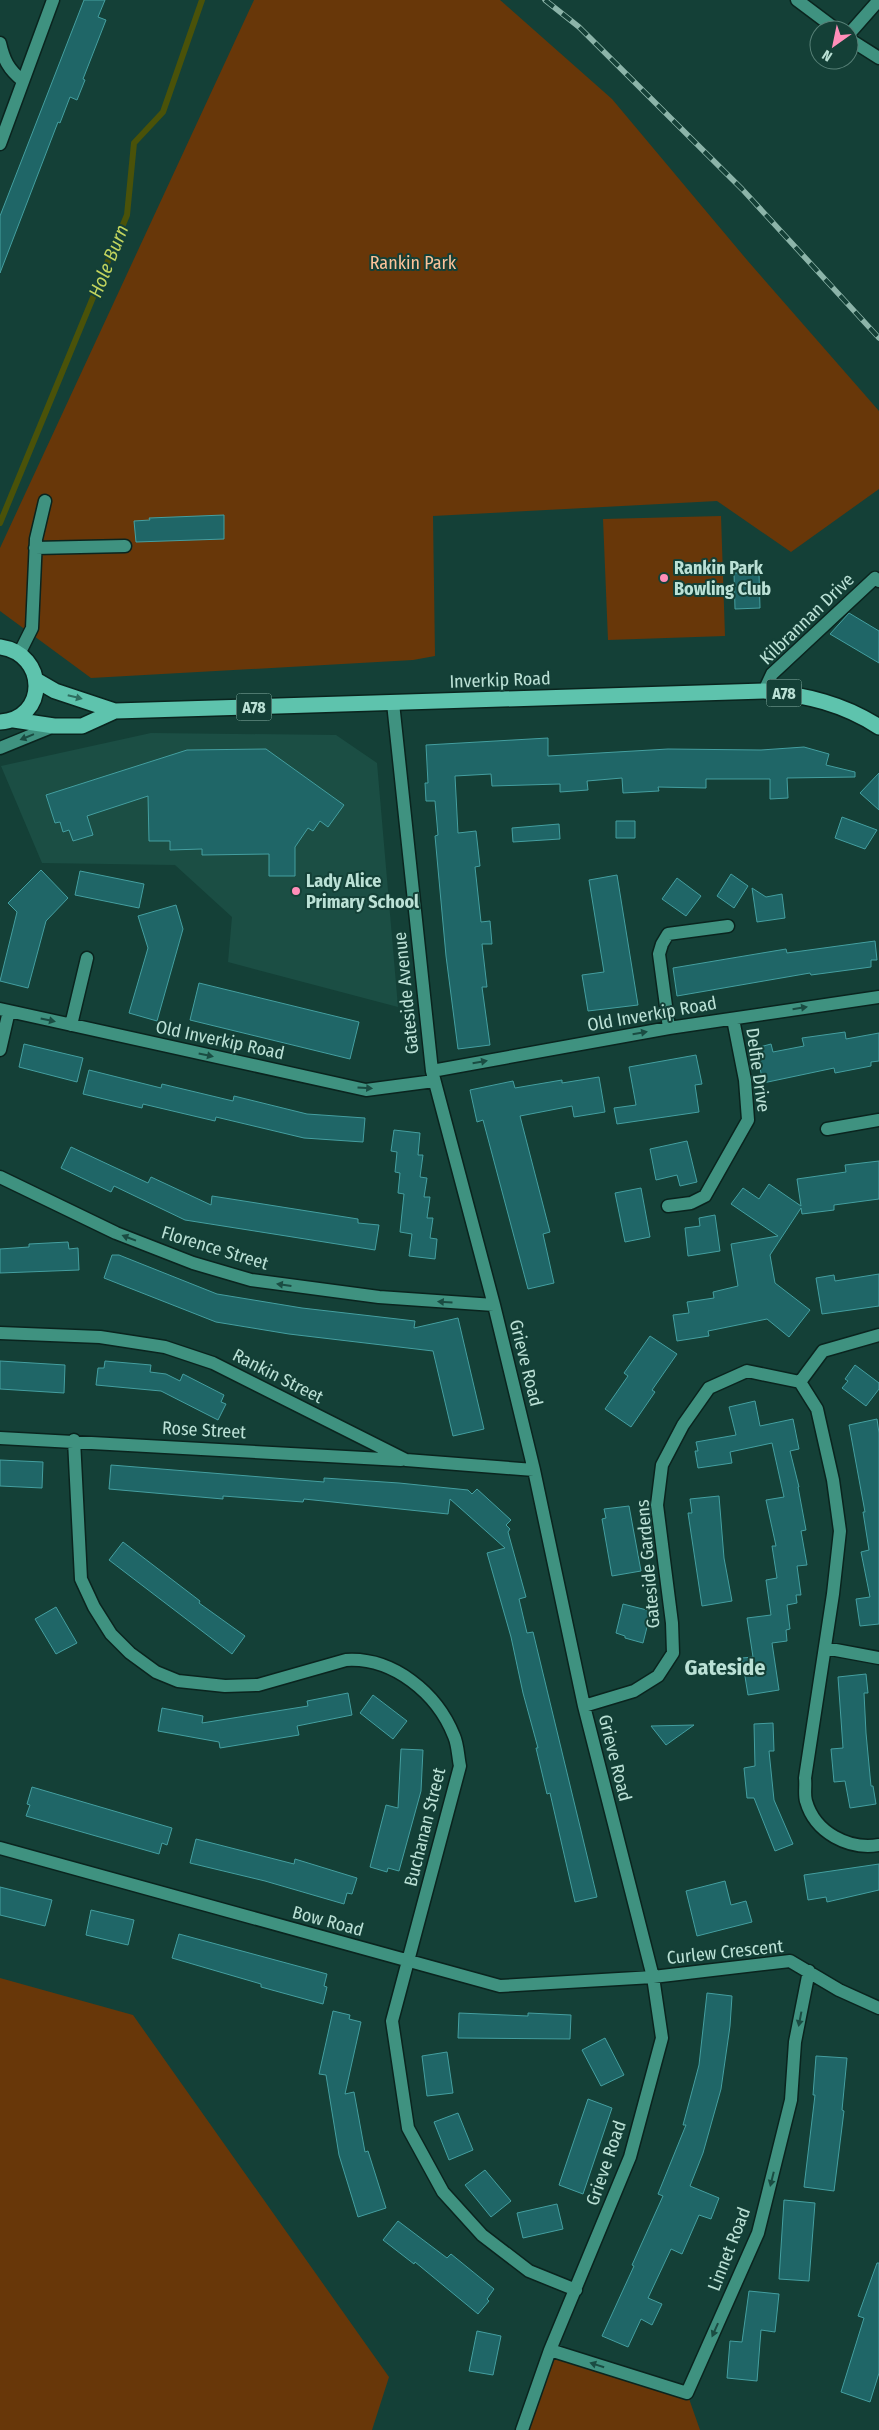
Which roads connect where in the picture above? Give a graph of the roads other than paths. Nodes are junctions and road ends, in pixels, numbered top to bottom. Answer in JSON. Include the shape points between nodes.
{"nodes":[{"id":1,"x":53,"y":0,"type":"edge"},
{"id":2,"x":797,"y":0,"type":"edge"},
{"id":3,"x":879,"y":0,"type":"edge"},
{"id":4,"x":824,"y":20,"type":"edge"},
{"id":5,"x":859,"y":23,"type":"edge"},
{"id":6,"x":0,"y":43,"type":"edge"},
{"id":7,"x":859,"y":45,"type":"edge"},
{"id":8,"x":879,"y":58,"type":"edge"},
{"id":9,"x":23,"y":81,"type":"junction"},
{"id":10,"x":0,"y":144,"type":"edge"},
{"id":11,"x":45,"y":501,"type":"dead end"},
{"id":12,"x":125,"y":546,"type":"dead end"},
{"id":13,"x":35,"y":548,"type":"junction"},
{"id":14,"x":879,"y":581,"type":"edge"},
{"id":15,"x":0,"y":647,"type":"edge"},
{"id":16,"x":19,"y":654,"type":"junction"},
{"id":17,"x":36,"y":680,"type":"junction"},
{"id":18,"x":764,"y":691,"type":"junction"},
{"id":19,"x":393,"y":703,"type":"junction"},
{"id":20,"x":115,"y":711,"type":"junction"},
{"id":21,"x":7,"y":721,"type":"edge"},
{"id":22,"x":54,"y":726,"type":"junction"},
{"id":23,"x":879,"y":727,"type":"edge"},
{"id":24,"x":0,"y":748,"type":"edge"},
{"id":25,"x":728,"y":926,"type":"dead end"},
{"id":26,"x":87,"y":958,"type":"dead end"},
{"id":27,"x":879,"y":997,"type":"edge"},
{"id":28,"x":5,"y":1010,"type":"edge"},
{"id":29,"x":733,"y":1018,"type":"junction"},
{"id":30,"x":71,"y":1025,"type":"junction"},
{"id":31,"x":669,"y":1028,"type":"junction"},
{"id":32,"x":0,"y":1050,"type":"edge"},
{"id":33,"x":433,"y":1076,"type":"junction"},
{"id":34,"x":879,"y":1120,"type":"edge"},
{"id":35,"x":827,"y":1130,"type":"dead end"},
{"id":36,"x":0,"y":1177,"type":"edge"},
{"id":37,"x":668,"y":1206,"type":"dead end"},
{"id":38,"x":494,"y":1305,"type":"junction"},
{"id":39,"x":0,"y":1333,"type":"edge"},
{"id":40,"x":879,"y":1335,"type":"edge"},
{"id":41,"x":800,"y":1382,"type":"junction"},
{"id":42,"x":0,"y":1438,"type":"edge"},
{"id":43,"x":74,"y":1440,"type":"junction"},
{"id":44,"x":406,"y":1460,"type":"junction"},
{"id":45,"x":534,"y":1470,"type":"junction"},
{"id":46,"x":824,"y":1648,"type":"junction"},
{"id":47,"x":879,"y":1658,"type":"edge"},
{"id":48,"x":584,"y":1706,"type":"junction"},
{"id":49,"x":879,"y":1845,"type":"edge"},
{"id":50,"x":0,"y":1848,"type":"edge"},
{"id":51,"x":407,"y":1961,"type":"junction"},
{"id":52,"x":809,"y":1971,"type":"junction"},
{"id":53,"x":652,"y":1978,"type":"junction"},
{"id":54,"x":879,"y":2008,"type":"edge"},
{"id":55,"x":576,"y":2290,"type":"junction"},
{"id":56,"x":550,"y":2350,"type":"junction"},
{"id":57,"x":522,"y":2430,"type":"edge"}],
"edges":[{"from":1,"to":9,"type":"street"},
{"from":2,"to":4,"type":"street"},
{"from":3,"to":5,"type":"street"},
{"from":6,"to":9,"type":"street","via":[[4,62]]},
{"from":7,"to":8,"type":"street"},
{"from":9,"to":10,"type":"street"},
{"from":11,"to":13,"type":"street"},
{"from":12,"to":13,"type":"street"},
{"from":13,"to":16,"type":"street","via":[[32,628]]},
{"from":14,"to":18,"type":"street","name":"Kilbrannan Drive","via":[[875,578],[772,674]]},
{"from":15,"to":16,"type":"highway"},
{"from":16,"to":17,"type":"highway","via":[[33,670]]},
{"from":17,"to":20,"type":"highway","name":"Inverkip Road","one_way":true,"via":[[55,691]]},
{"from":17,"to":21,"type":"highway","via":[[34,699],[29,708]]},
{"from":18,"to":19,"type":"highway","name":"Inverkip Road","number":"A78"},
{"from":18,"to":23,"type":"highway","name":"Inverkip Road","number":"A78","via":[[796,694],[834,704]]},
{"from":19,"to":20,"type":"highway","name":"Inverkip Road","number":"A78"},
{"from":19,"to":33,"type":"street","name":"Gateside Avenue"},
{"from":20,"to":22,"type":"highway","name":"Inverkip Road","number":"A78","via":[[82,726]]},
{"from":21,"to":22,"type":"highway","name":"Inverkip Road","number":"A78"},
{"from":22,"to":24,"type":"street","one_way":true},
{"from":25,"to":31,"type":"street","via":[[668,934],[662,944],[659,954]]},
{"from":26,"to":30,"type":"street"},
{"from":29,"to":27,"type":"street","name":"Old Inverkip Road","one_way":true},
{"from":28,"to":30,"type":"street","name":"Old Inverkip Road","one_way":true},
{"from":28,"to":32,"type":"street"},
{"from":29,"to":31,"type":"street","name":"Old Inverkip Road"},
{"from":29,"to":37,"type":"street","name":"Delfie Drive","via":[[745,1080],[748,1120],[706,1196]]},
{"from":30,"to":33,"type":"street","name":"Old Inverkip Road","one_way":true,"via":[[366,1090]]},
{"from":33,"to":31,"type":"street","name":"Old Inverkip Road","one_way":true},
{"from":33,"to":38,"type":"street","name":"Grieve Road"},
{"from":34,"to":35,"type":"street"},
{"from":38,"to":36,"type":"street","name":"Florence Street","one_way":true,"via":[[380,1297],[251,1280],[194,1263],[116,1233]]},
{"from":38,"to":45,"type":"street","name":"Grieve Road"},
{"from":39,"to":44,"type":"street","name":"Rankin Street","via":[[100,1337],[165,1347],[213,1363]]},
{"from":40,"to":41,"type":"street","via":[[824,1351]]},
{"from":41,"to":46,"type":"street","via":[[817,1409],[833,1480],[840,1531]]},
{"from":41,"to":48,"type":"street","name":"Gateside Gardens","via":[[747,1371],[709,1388],[683,1425],[662,1465],[657,1505],[673,1653],[658,1676],[634,1691]]},
{"from":42,"to":43,"type":"street","name":"Rose Street"},
{"from":43,"to":44,"type":"street","name":"Rose Street"},
{"from":43,"to":51,"type":"street","name":"Buchanan Street","via":[[81,1579],[94,1607],[130,1653],[156,1672],[178,1681],[202,1684],[258,1685],[346,1660],[375,1662],[392,1668],[416,1684],[439,1708],[455,1737],[460,1766]]},
{"from":44,"to":45,"type":"street","name":"Rankin Street"},
{"from":45,"to":48,"type":"street","name":"Grieve Road"},
{"from":46,"to":47,"type":"street"},
{"from":46,"to":49,"type":"street","via":[[805,1778],[806,1801],[818,1824],[836,1839],[851,1845]]},
{"from":48,"to":53,"type":"street","name":"Grieve Road"},
{"from":50,"to":51,"type":"street","name":"Bow Road"},
{"from":51,"to":53,"type":"street","name":"Bow Road","via":[[500,1986]]},
{"from":51,"to":55,"type":"street","name":"Buchanan Street","via":[[392,2021],[408,2128],[443,2192],[482,2235],[529,2271]]},
{"from":52,"to":53,"type":"street","name":"Curlew Crescent","via":[[790,1961]]},
{"from":52,"to":54,"type":"street","name":"Curlew Crescent","via":[[839,1990]]},
{"from":52,"to":56,"type":"street","name":"Linnet Road","one_way":true,"via":[[795,2042],[791,2100],[758,2233],[687,2393]]},
{"from":53,"to":55,"type":"street","name":"Grieve Road","via":[[662,2038],[630,2157]]},
{"from":55,"to":56,"type":"street","name":"Grieve Road"},
{"from":56,"to":57,"type":"street","name":"Grieve Road"}]}
